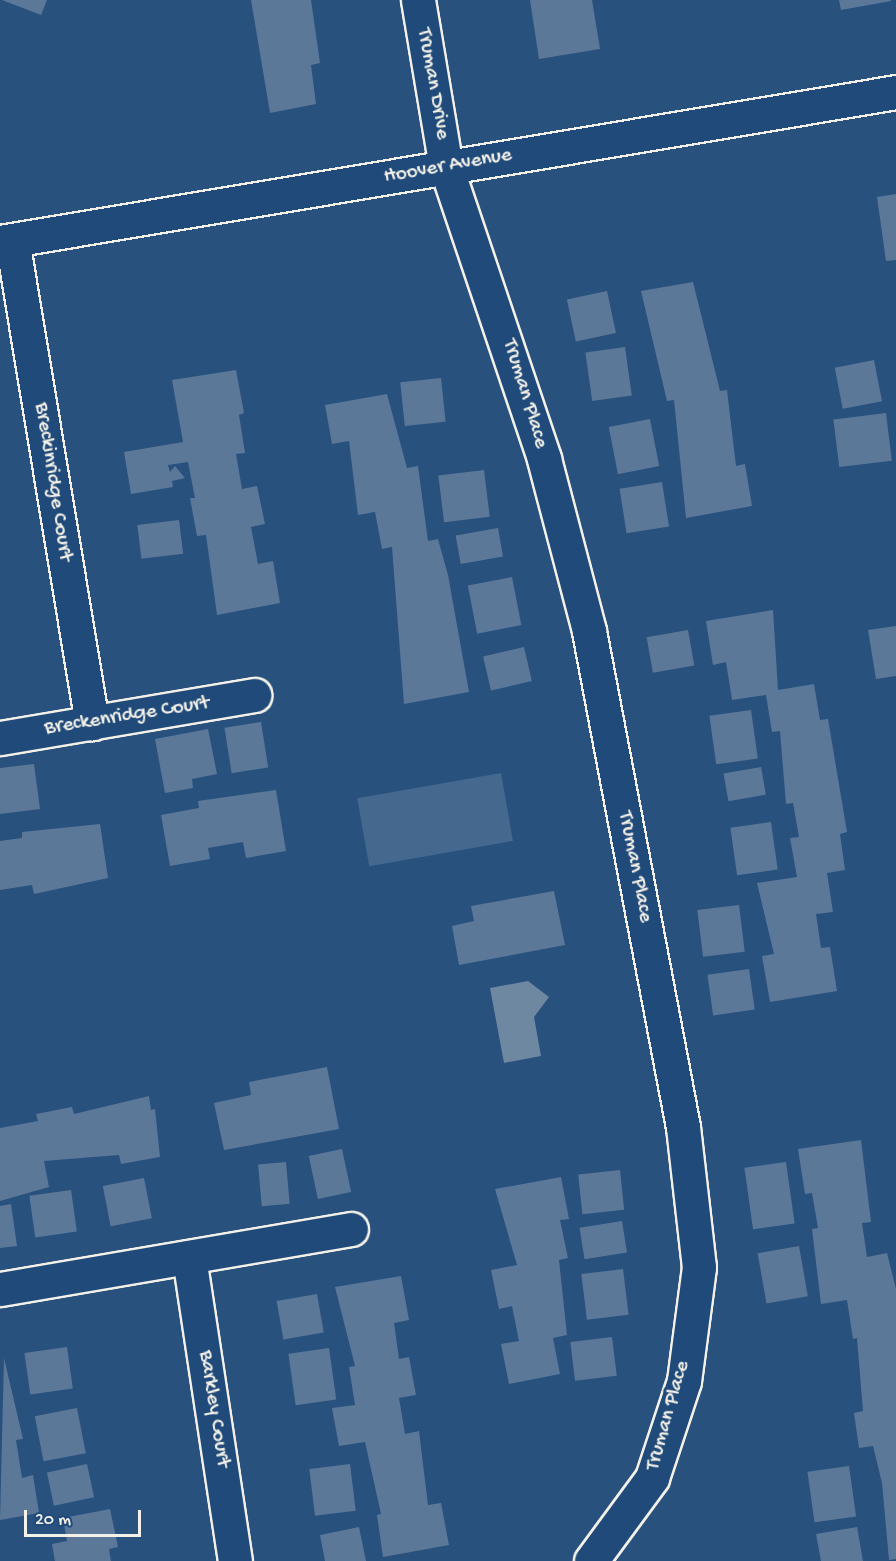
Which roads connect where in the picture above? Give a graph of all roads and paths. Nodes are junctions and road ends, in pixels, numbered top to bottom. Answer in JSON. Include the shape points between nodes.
{"nodes":[{"id":1,"x":418,"y":0,"type":"edge"},
{"id":2,"x":896,"y":92,"type":"edge"},
{"id":3,"x":446,"y":167,"type":"junction"},
{"id":4,"x":6,"y":241,"type":"edge"},
{"id":5,"x":254,"y":696,"type":"dead end"},
{"id":6,"x":92,"y":723,"type":"junction"},
{"id":7,"x":0,"y":738,"type":"edge"},
{"id":8,"x":351,"y":1229,"type":"dead end"},
{"id":9,"x":189,"y":1257,"type":"junction"},
{"id":10,"x":0,"y":1289,"type":"edge"},
{"id":11,"x":235,"y":1561,"type":"edge"},
{"id":12,"x":591,"y":1561,"type":"edge"}],
"edges":[{"from":1,"to":3,"type":"street","name":"Truman Drive"},
{"from":2,"to":3,"type":"street","name":"Hoover Avenue"},
{"from":3,"to":4,"type":"street","name":"Hoover Avenue"},
{"from":3,"to":12,"type":"street","name":"Truman Place","via":[[541,448],[589,631],[683,1127],[699,1268],[684,1381],[652,1478]]},
{"from":4,"to":6,"type":"street","name":"Breckinridge Court"},
{"from":5,"to":6,"type":"street","name":"Breckenridge Court"},
{"from":6,"to":7,"type":"street","name":"Breckenridge Court"},
{"from":8,"to":9,"type":"street"},
{"from":9,"to":10,"type":"street"},
{"from":9,"to":11,"type":"street","name":"Barkley Court"}]}
